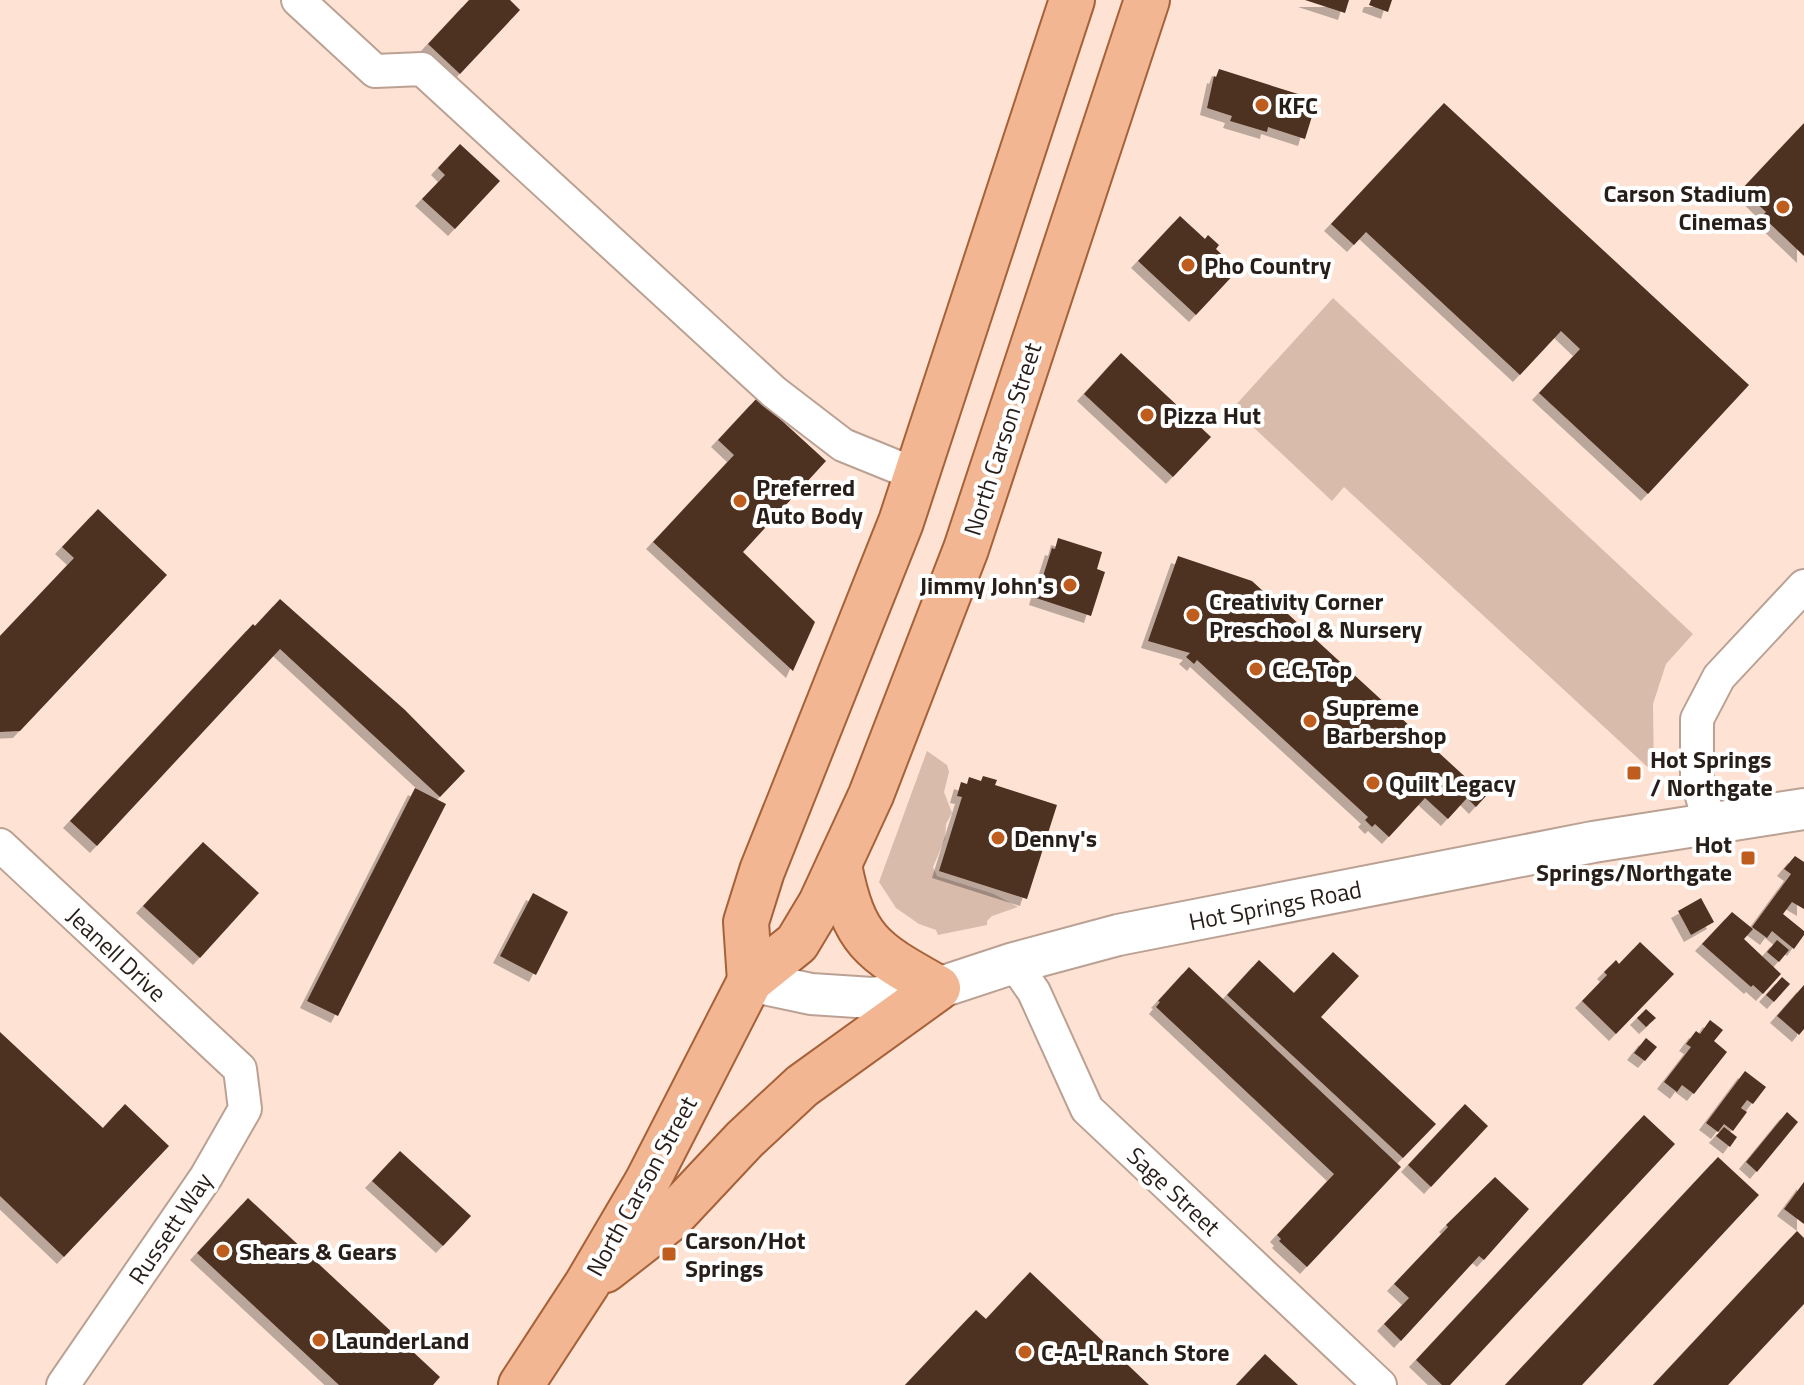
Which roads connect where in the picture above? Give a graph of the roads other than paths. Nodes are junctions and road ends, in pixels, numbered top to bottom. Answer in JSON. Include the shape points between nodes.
{"nodes":[{"id":1,"x":298,"y":0,"type":"edge"},
{"id":2,"x":1072,"y":0,"type":"edge"},
{"id":3,"x":1147,"y":0,"type":"edge"},
{"id":4,"x":1010,"y":191,"type":"junction"},
{"id":5,"x":1077,"y":213,"type":"junction"},
{"id":6,"x":917,"y":475,"type":"junction"},
{"id":7,"x":884,"y":567,"type":"junction"},
{"id":8,"x":1804,"y":586,"type":"edge"},
{"id":9,"x":941,"y":611,"type":"junction"},
{"id":10,"x":1803,"y":811,"type":"edge"},
{"id":11,"x":1710,"y":824,"type":"junction"},
{"id":12,"x":0,"y":845,"type":"edge"},
{"id":13,"x":839,"y":865,"type":"junction"},
{"id":14,"x":1014,"y":963,"type":"junction"},
{"id":15,"x":750,"y":981,"type":"junction"},
{"id":16,"x":938,"y":988,"type":"junction"},
{"id":17,"x":233,"y":1062,"type":"joint"},
{"id":18,"x":587,"y":1284,"type":"junction"},
{"id":19,"x":63,"y":1385,"type":"edge"},
{"id":20,"x":521,"y":1385,"type":"edge"},
{"id":21,"x":1380,"y":1385,"type":"edge"}],
"edges":[{"from":1,"to":6,"type":"street","via":[[375,71],[422,69],[774,392],[843,445]]},
{"from":2,"to":4,"type":"main road"},
{"from":3,"to":5,"type":"main road","name":"North Carson Street"},
{"from":4,"to":5,"type":"main road"},
{"from":4,"to":6,"type":"main road"},
{"from":5,"to":9,"type":"main road","name":"North Carson Street"},
{"from":6,"to":7,"type":"main road"},
{"from":7,"to":9,"type":"main road"},
{"from":7,"to":15,"type":"main road","via":[[762,871],[746,922]]},
{"from":8,"to":11,"type":"street","via":[[1719,677],[1697,719],[1697,779]]},
{"from":9,"to":13,"type":"main road","name":"North Carson Street"},
{"from":10,"to":11,"type":"street","name":"Hot Springs Road"},
{"from":11,"to":14,"type":"street","name":"Hot Springs Road","via":[[1118,935]]},
{"from":12,"to":17,"type":"street","name":"Jeanell Drive"},
{"from":13,"to":15,"type":"main road","name":"North Carson Street","via":[[797,943]]},
{"from":13,"to":16,"type":"main road","via":[[858,930],[887,960]]},
{"from":14,"to":16,"type":"street","name":"Hot Springs Road"},
{"from":14,"to":21,"type":"street","name":"Sage Street","via":[[1034,992],[1087,1109]]},
{"from":15,"to":16,"type":"street","name":"Hot Springs Road","via":[[811,994],[872,998]]},
{"from":15,"to":18,"type":"main road","name":"North Carson Street","via":[[647,1182]]},
{"from":16,"to":18,"type":"main road","via":[[802,1086],[669,1220]]},
{"from":17,"to":19,"type":"street","name":"Russett Way","via":[[240,1069],[245,1109],[206,1177]]},
{"from":18,"to":20,"type":"main road","name":"North Carson Street"}]}
